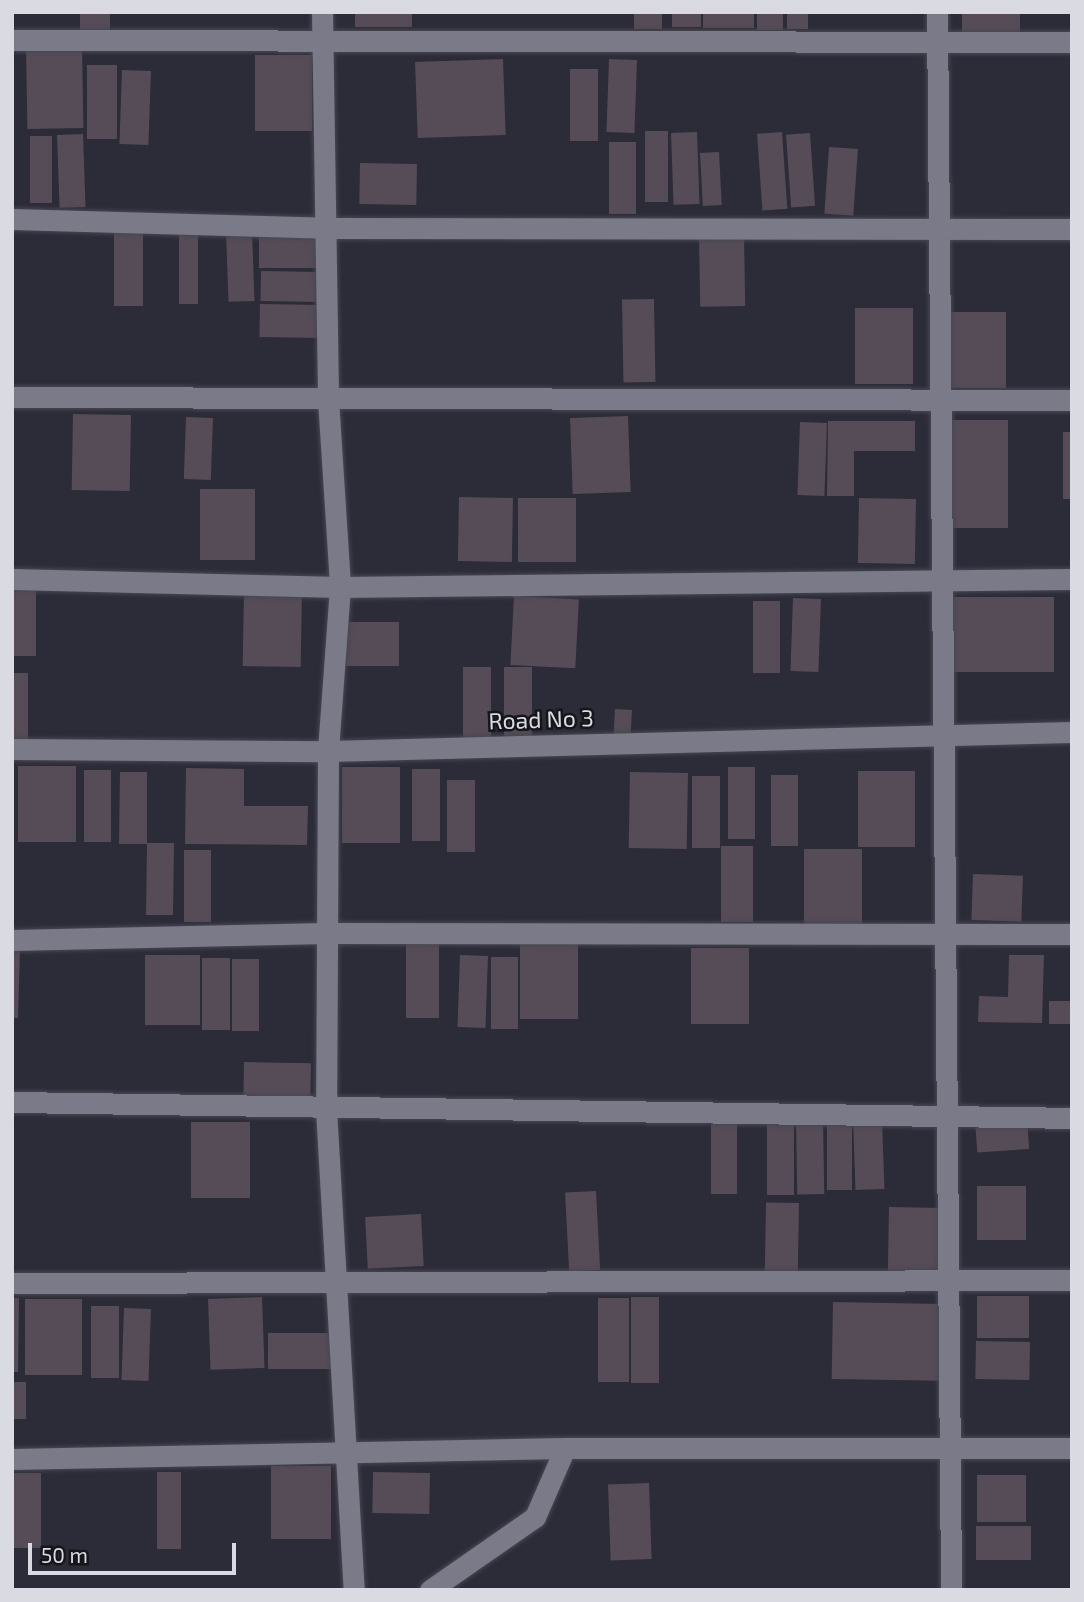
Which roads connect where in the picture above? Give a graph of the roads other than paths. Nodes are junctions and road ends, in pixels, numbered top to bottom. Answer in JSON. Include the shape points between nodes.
{"nodes":[{"id":1,"x":322,"y":12,"type":"edge"},
{"id":2,"x":937,"y":12,"type":"edge"},
{"id":3,"x":937,"y":37,"type":"junction"},
{"id":4,"x":12,"y":40,"type":"edge"},
{"id":5,"x":1072,"y":43,"type":"edge"},
{"id":6,"x":322,"y":44,"type":"junction"},
{"id":7,"x":12,"y":219,"type":"edge"},
{"id":8,"x":326,"y":228,"type":"junction"},
{"id":9,"x":1072,"y":229,"type":"edge"},
{"id":10,"x":939,"y":232,"type":"junction"},
{"id":11,"x":12,"y":397,"type":"edge"},
{"id":12,"x":328,"y":399,"type":"junction"},
{"id":13,"x":1072,"y":400,"type":"edge"},
{"id":14,"x":940,"y":401,"type":"junction"},
{"id":15,"x":941,"y":578,"type":"junction"},
{"id":16,"x":12,"y":579,"type":"edge"},
{"id":17,"x":1072,"y":579,"type":"edge"},
{"id":18,"x":340,"y":587,"type":"junction"},
{"id":19,"x":1072,"y":733,"type":"edge"},
{"id":20,"x":943,"y":734,"type":"junction"},
{"id":21,"x":12,"y":749,"type":"edge"},
{"id":22,"x":328,"y":751,"type":"junction"},
{"id":23,"x":325,"y":933,"type":"junction"},
{"id":24,"x":944,"y":933,"type":"junction"},
{"id":25,"x":1072,"y":934,"type":"edge"},
{"id":26,"x":12,"y":940,"type":"edge"},
{"id":27,"x":12,"y":1102,"type":"edge"},
{"id":28,"x":326,"y":1109,"type":"junction"},
{"id":29,"x":945,"y":1117,"type":"junction"},
{"id":30,"x":1072,"y":1118,"type":"edge"},
{"id":31,"x":1072,"y":1280,"type":"edge"},
{"id":32,"x":338,"y":1281,"type":"junction"},
{"id":33,"x":12,"y":1283,"type":"edge"},
{"id":34,"x":947,"y":1284,"type":"junction"},
{"id":35,"x":565,"y":1448,"type":"junction"},
{"id":36,"x":948,"y":1448,"type":"junction"},
{"id":37,"x":1072,"y":1448,"type":"edge"},
{"id":38,"x":343,"y":1452,"type":"junction"},
{"id":39,"x":12,"y":1459,"type":"edge"},
{"id":40,"x":354,"y":1590,"type":"edge"},
{"id":41,"x":430,"y":1590,"type":"edge"},
{"id":42,"x":951,"y":1590,"type":"edge"}],
"edges":[{"from":1,"to":6,"type":"street"},
{"from":2,"to":3,"type":"street"},
{"from":3,"to":5,"type":"street"},
{"from":3,"to":6,"type":"street"},
{"from":3,"to":10,"type":"street"},
{"from":4,"to":6,"type":"street"},
{"from":6,"to":8,"type":"street"},
{"from":7,"to":8,"type":"street"},
{"from":8,"to":10,"type":"street"},
{"from":8,"to":12,"type":"street"},
{"from":9,"to":10,"type":"street"},
{"from":10,"to":14,"type":"street"},
{"from":11,"to":12,"type":"street"},
{"from":12,"to":14,"type":"street"},
{"from":12,"to":18,"type":"street"},
{"from":13,"to":14,"type":"street"},
{"from":14,"to":15,"type":"street"},
{"from":15,"to":17,"type":"street"},
{"from":15,"to":18,"type":"street"},
{"from":15,"to":20,"type":"street"},
{"from":16,"to":18,"type":"street"},
{"from":18,"to":22,"type":"street"},
{"from":19,"to":20,"type":"street","name":"Road No 3"},
{"from":20,"to":22,"type":"street","name":"Road No 3"},
{"from":20,"to":24,"type":"street"},
{"from":21,"to":22,"type":"street","name":"Road No 3"},
{"from":22,"to":23,"type":"street"},
{"from":23,"to":24,"type":"street"},
{"from":23,"to":26,"type":"street"},
{"from":23,"to":28,"type":"street"},
{"from":24,"to":25,"type":"street"},
{"from":24,"to":29,"type":"street"},
{"from":27,"to":28,"type":"street"},
{"from":28,"to":29,"type":"street"},
{"from":28,"to":32,"type":"street"},
{"from":29,"to":30,"type":"street"},
{"from":29,"to":34,"type":"street"},
{"from":31,"to":34,"type":"street"},
{"from":32,"to":33,"type":"street"},
{"from":32,"to":34,"type":"street"},
{"from":32,"to":38,"type":"street"},
{"from":34,"to":36,"type":"street"},
{"from":35,"to":36,"type":"street"},
{"from":35,"to":38,"type":"street"},
{"from":35,"to":41,"type":"street","via":[[535,1517]]},
{"from":36,"to":37,"type":"street"},
{"from":36,"to":42,"type":"street"},
{"from":38,"to":39,"type":"street"},
{"from":38,"to":40,"type":"street"}]}
